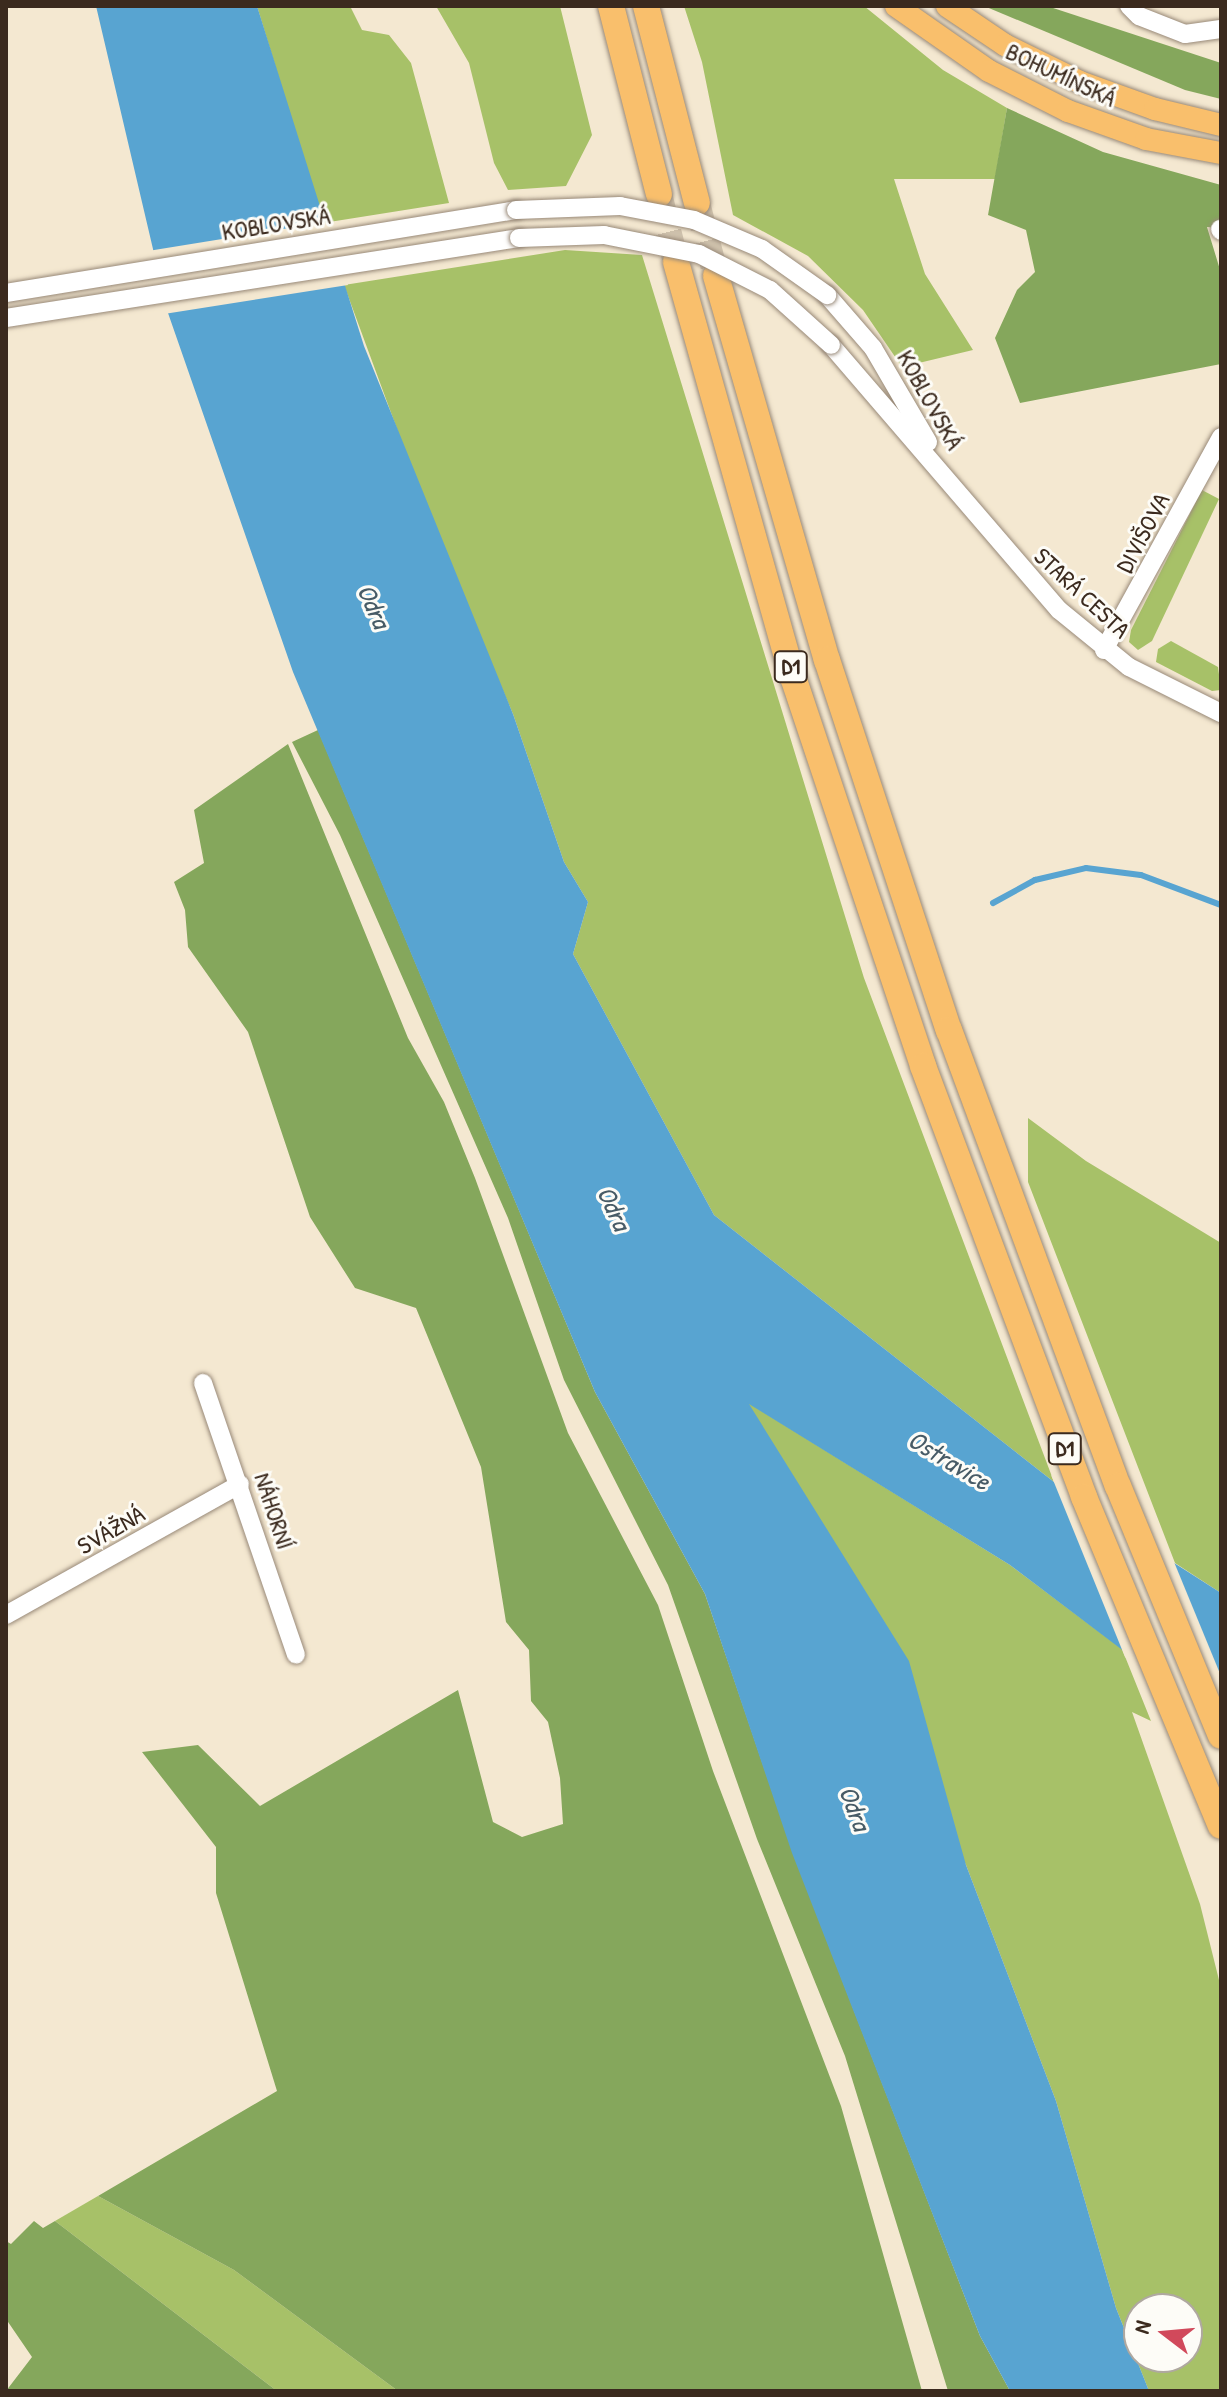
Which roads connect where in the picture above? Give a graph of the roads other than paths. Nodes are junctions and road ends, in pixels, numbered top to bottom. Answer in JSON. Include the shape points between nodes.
{"nodes":[{"id":1,"x":611,"y":6,"type":"edge"},
{"id":2,"x":646,"y":6,"type":"edge"},
{"id":3,"x":896,"y":6,"type":"edge"},
{"id":4,"x":947,"y":6,"type":"edge"},
{"id":5,"x":1129,"y":6,"type":"edge"},
{"id":6,"x":1221,"y":29,"type":"edge"},
{"id":7,"x":1221,"y":125,"type":"edge"},
{"id":8,"x":1221,"y":153,"type":"edge"},
{"id":9,"x":659,"y":194,"type":"tunnel mouth"},
{"id":10,"x":697,"y":203,"type":"tunnel mouth"},
{"id":11,"x":676,"y":262,"type":"tunnel mouth"},
{"id":12,"x":716,"y":276,"type":"tunnel mouth"},
{"id":13,"x":6,"y":293,"type":"edge"},
{"id":14,"x":6,"y":318,"type":"edge"},
{"id":15,"x":1221,"y":437,"type":"edge"},
{"id":16,"x":943,"y":469,"type":"junction"},
{"id":17,"x":1104,"y":650,"type":"junction"},
{"id":18,"x":1221,"y":713,"type":"edge"},
{"id":19,"x":203,"y":1383,"type":"dead end"},
{"id":20,"x":240,"y":1484,"type":"junction"},
{"id":21,"x":6,"y":1615,"type":"edge"},
{"id":22,"x":296,"y":1655,"type":"dead end"},
{"id":23,"x":1221,"y":1736,"type":"edge"},
{"id":24,"x":1221,"y":1826,"type":"edge"}],
"edges":[{"from":1,"to":9,"type":"highway"},
{"from":2,"to":10,"type":"highway"},
{"from":3,"to":8,"type":"main road","name":"BOHUMÍNSKÁ","via":[[989,71],[1068,111],[1146,139]]},
{"from":4,"to":7,"type":"main road","name":"BOHUMÍNSKÁ","via":[[1005,45],[1080,82]]},
{"from":5,"to":6,"type":"street","via":[[1139,16],[1185,34]]},
{"from":11,"to":24,"type":"highway","number":"D1","via":[[793,677],[923,1066],[1078,1483]]},
{"from":12,"to":23,"type":"highway","number":"D1","via":[[827,660],[949,1030],[1112,1472]]},
{"from":13,"to":16,"type":"street","name":"KOBLOVSKÁ","bridge":true,"via":[[516,210],[620,206],[694,220],[762,249],[827,295],[889,372]]},
{"from":14,"to":16,"type":"street","name":"KOBLOVSKÁ","bridge":true,"via":[[519,238],[614,236],[699,254],[770,290],[831,345]]},
{"from":15,"to":17,"type":"street","name":"DIVIŠOVA"},
{"from":16,"to":17,"type":"street","name":"STARÁ CESTA","via":[[1028,579]]},
{"from":17,"to":18,"type":"street","name":"STARÁ CESTA"},
{"from":19,"to":20,"type":"street","name":"NÁHORNÍ"},
{"from":20,"to":21,"type":"street","name":"SVÁŽNÁ"},
{"from":20,"to":22,"type":"street","name":"NÁHORNÍ"}]}
